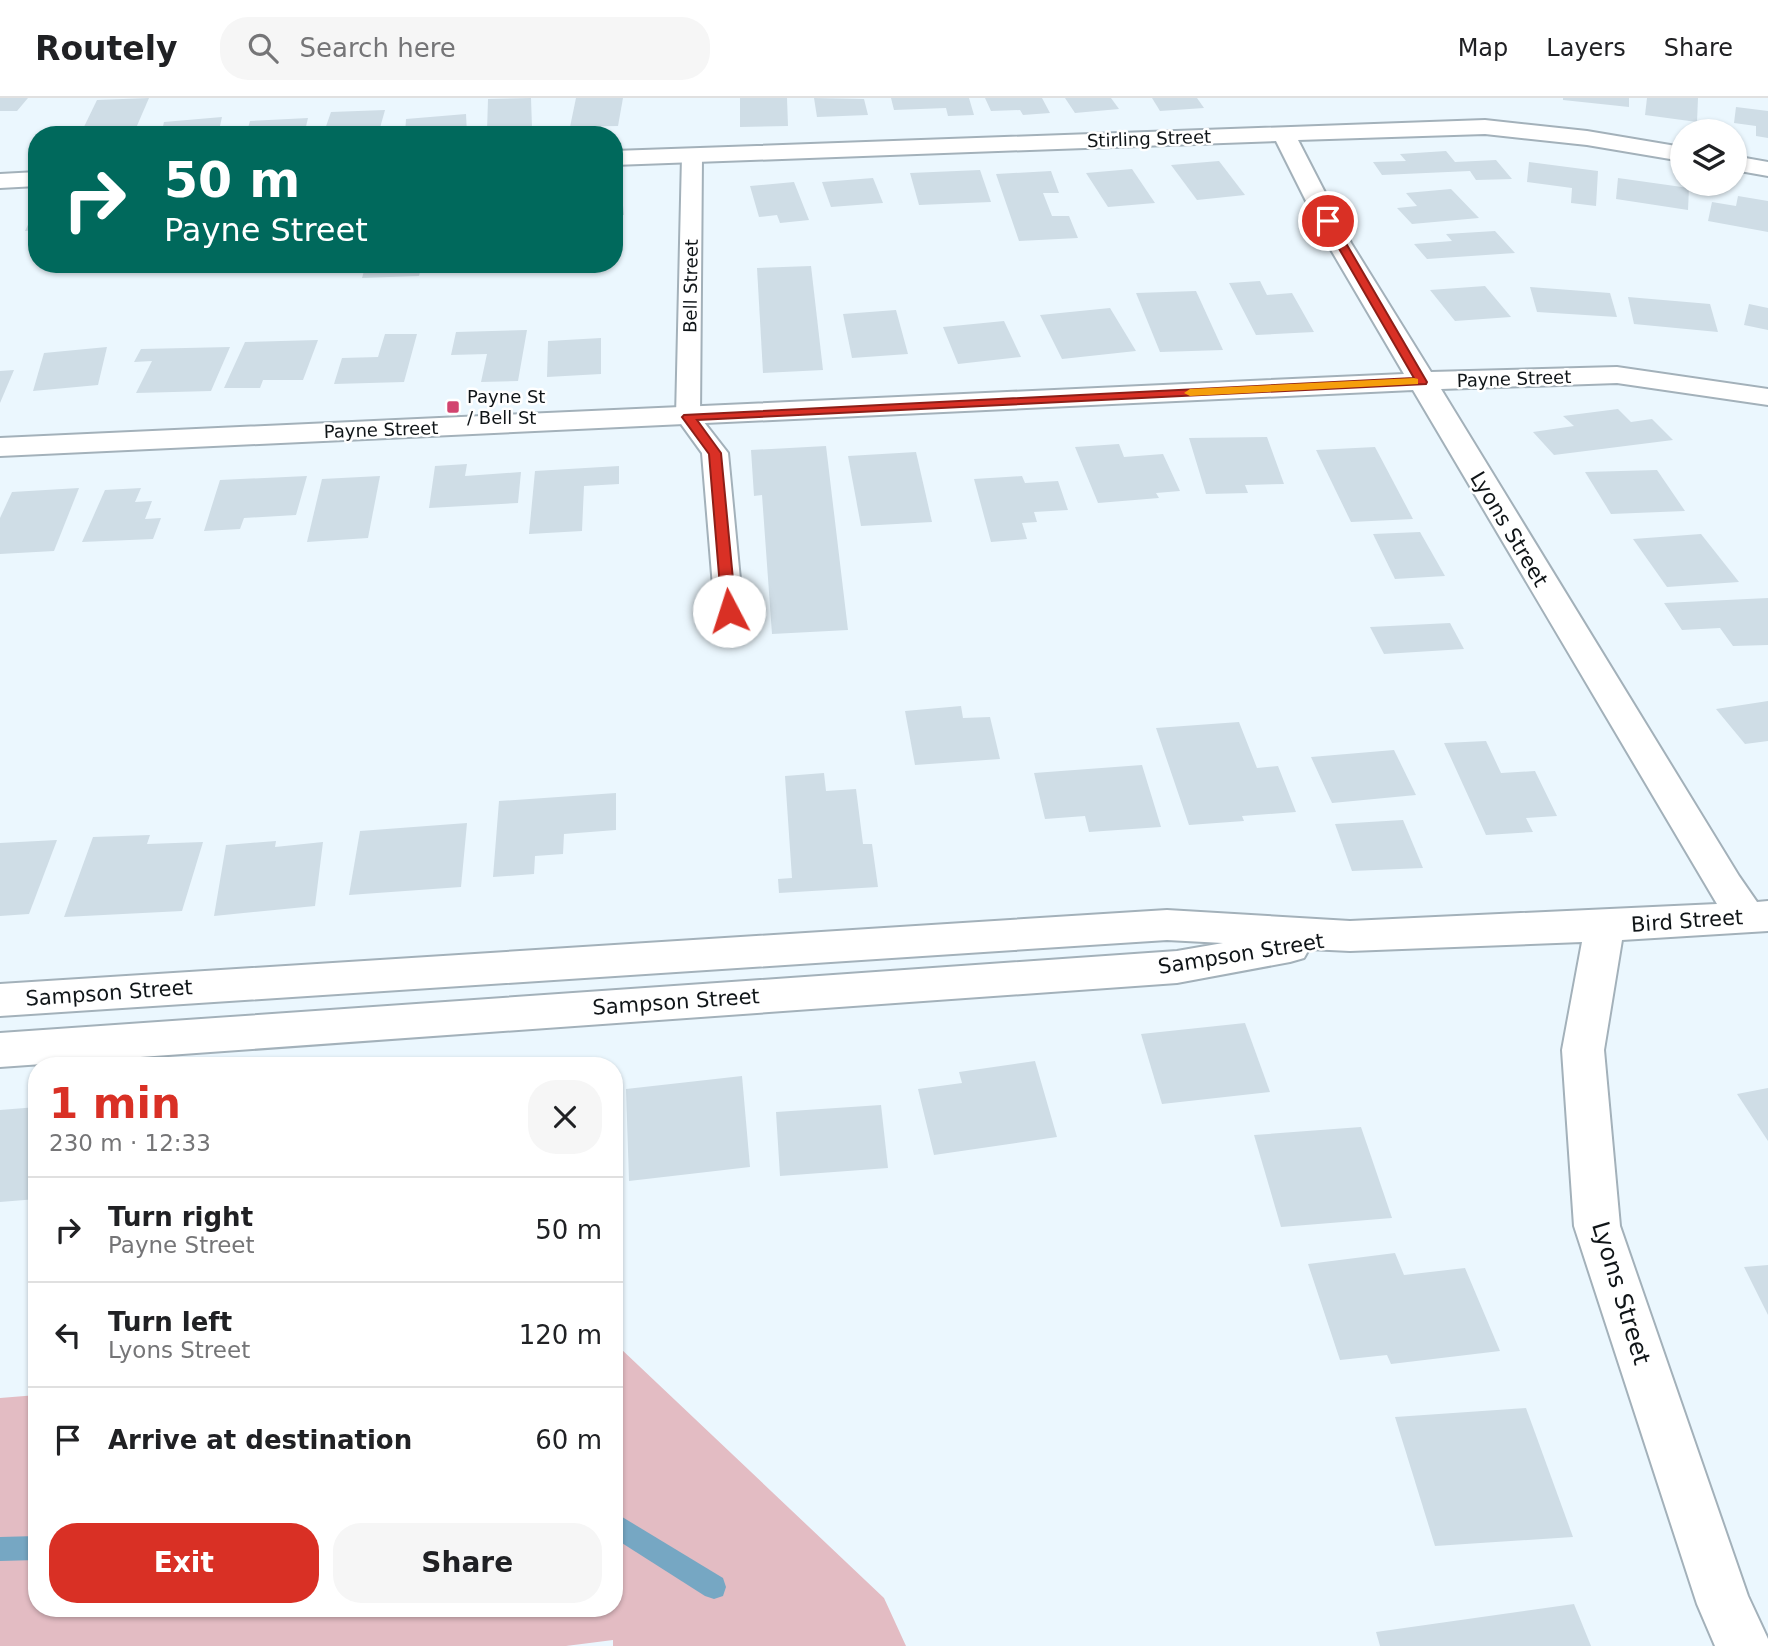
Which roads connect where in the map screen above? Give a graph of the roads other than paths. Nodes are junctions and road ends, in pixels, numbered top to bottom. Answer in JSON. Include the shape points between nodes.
{"nodes":[{"id":1,"x":1284,"y":134,"type":"junction"},
{"id":2,"x":1670,"y":152,"type":"edge"},
{"id":3,"x":692,"y":156,"type":"junction"},
{"id":4,"x":623,"y":158,"type":"edge"},
{"id":5,"x":1747,"y":165,"type":"edge"},
{"id":6,"x":1768,"y":169,"type":"edge"},
{"id":7,"x":28,"y":179,"type":"edge"},
{"id":8,"x":0,"y":181,"type":"edge"},
{"id":9,"x":1422,"y":382,"type":"junction"},
{"id":10,"x":1768,"y":397,"type":"edge"},
{"id":11,"x":688,"y":417,"type":"junction"},
{"id":12,"x":0,"y":447,"type":"edge"},
{"id":13,"x":729,"y":611,"type":"dead end"},
{"id":14,"x":1757,"y":916,"type":"edge"},
{"id":15,"x":1606,"y":926,"type":"junction"},
{"id":16,"x":1350,"y":936,"type":"junction"},
{"id":17,"x":0,"y":1000,"type":"edge"},
{"id":18,"x":0,"y":1050,"type":"edge"},
{"id":19,"x":1743,"y":1646,"type":"edge"}],
"edges":[{"from":1,"to":2,"type":"street","name":"Stirling Street","via":[[1485,127]]},
{"from":1,"to":3,"type":"street","name":"Stirling Street"},
{"from":1,"to":9,"type":"street","name":"Lyons Street","via":[[1339,243]]},
{"from":3,"to":4,"type":"street","name":"Stirling Street"},
{"from":3,"to":11,"type":"lane","name":"Bell Street"},
{"from":5,"to":6,"type":"street"},
{"from":7,"to":8,"type":"street"},
{"from":9,"to":10,"type":"street","name":"Payne Street","via":[[1617,375]]},
{"from":9,"to":11,"type":"street","name":"Payne Street"},
{"from":9,"to":14,"type":"street","name":"Lyons Street","via":[[1725,886]]},
{"from":11,"to":12,"type":"street","name":"Payne Street"},
{"from":11,"to":13,"type":"lane","via":[[715,453]]},
{"from":14,"to":15,"type":"street","name":"Bird Street"},
{"from":15,"to":16,"type":"street","name":"Sampson Street"},
{"from":15,"to":19,"type":"street","name":"Lyons Street","via":[[1583,1050],[1597,1226],[1724,1604]]},
{"from":16,"to":17,"type":"street","name":"Sampson Street","via":[[1167,925]]},
{"from":16,"to":18,"type":"street","name":"Sampson Street","via":[[1177,967]]}]}
